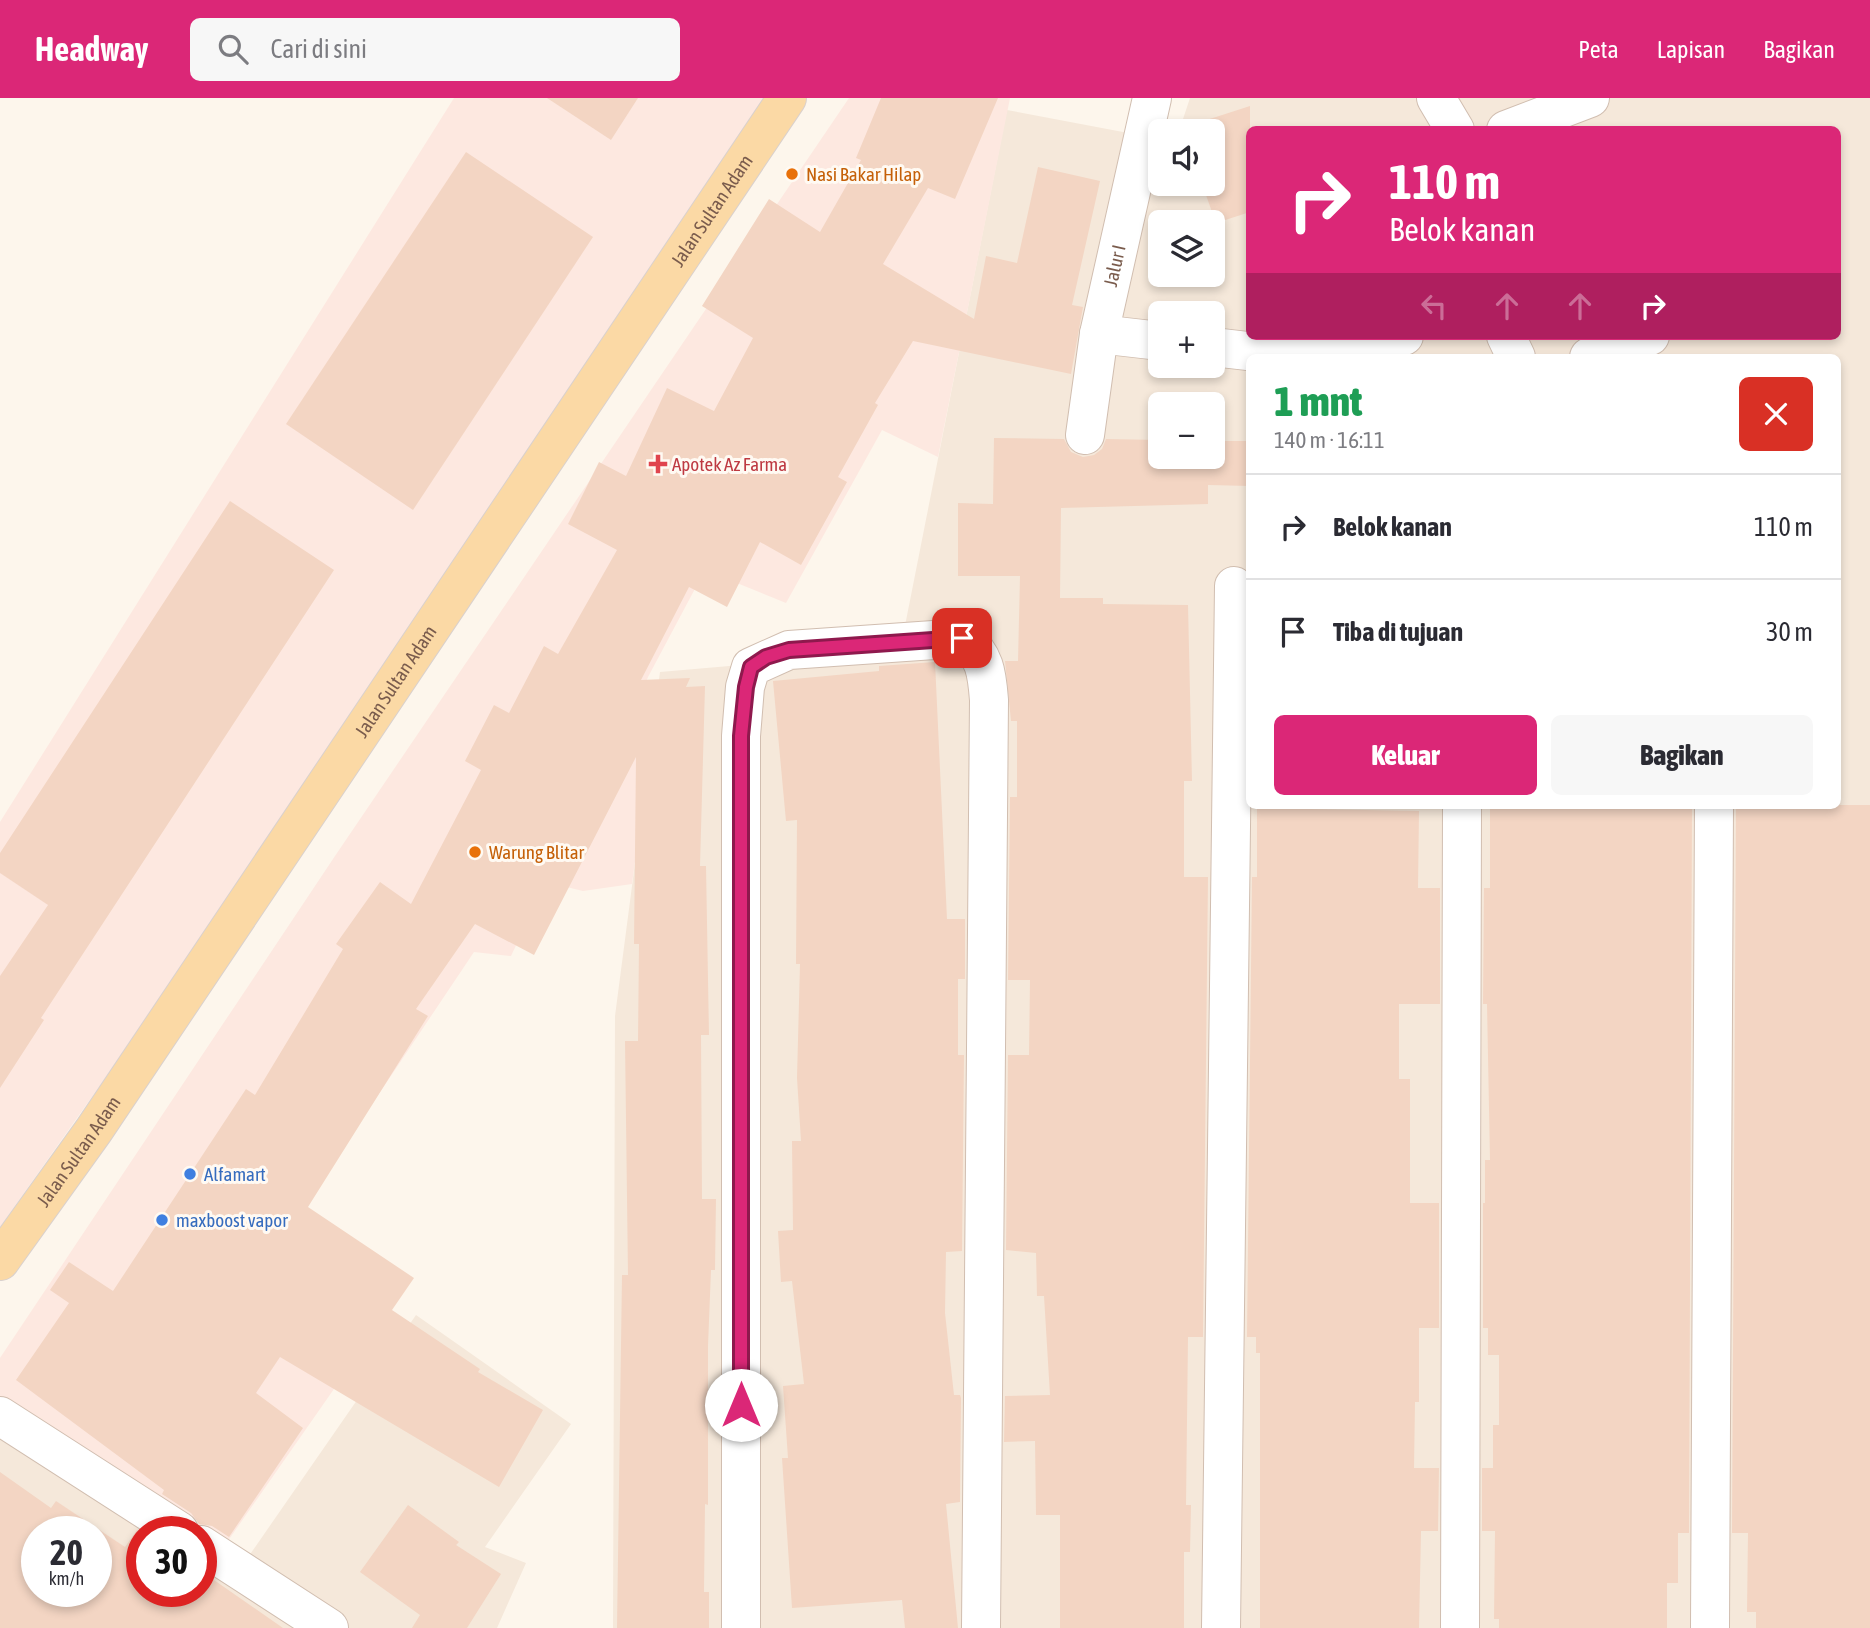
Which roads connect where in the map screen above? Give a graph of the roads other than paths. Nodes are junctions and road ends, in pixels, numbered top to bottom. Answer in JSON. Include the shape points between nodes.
{"nodes":[{"id":1,"x":786,"y":98,"type":"edge"},
{"id":2,"x":1152,"y":98,"type":"edge"},
{"id":3,"x":1436,"y":98,"type":"edge"},
{"id":4,"x":1590,"y":98,"type":"edge"},
{"id":5,"x":1453,"y":126,"type":"edge"},
{"id":6,"x":1516,"y":126,"type":"edge"},
{"id":7,"x":1099,"y":334,"type":"junction"},
{"id":8,"x":1148,"y":340,"type":"edge"},
{"id":9,"x":1390,"y":340,"type":"edge"},
{"id":10,"x":1638,"y":340,"type":"edge"},
{"id":11,"x":1225,"y":348,"type":"edge"},
{"id":12,"x":1274,"y":354,"type":"edge"},
{"id":13,"x":1342,"y":354,"type":"edge"},
{"id":14,"x":1598,"y":354,"type":"edge"},
{"id":15,"x":1085,"y":435,"type":"dead end"},
{"id":16,"x":1234,"y":586,"type":"dead end"},
{"id":17,"x":1462,"y":809,"type":"edge"},
{"id":18,"x":1714,"y":809,"type":"edge"},
{"id":19,"x":0,"y":1261,"type":"edge"},
{"id":20,"x":0,"y":1416,"type":"edge"},
{"id":21,"x":156,"y":1516,"type":"edge"},
{"id":22,"x":217,"y":1555,"type":"edge"},
{"id":23,"x":330,"y":1628,"type":"edge"},
{"id":24,"x":741,"y":1628,"type":"edge"},
{"id":25,"x":981,"y":1628,"type":"edge"},
{"id":26,"x":1221,"y":1628,"type":"edge"},
{"id":27,"x":1460,"y":1628,"type":"edge"},
{"id":28,"x":1710,"y":1628,"type":"edge"}],
"edges":[{"from":1,"to":19,"type":"main road","name":"Jalan Sultan Adam","via":[[94,1130]]},
{"from":2,"to":7,"type":"street","name":"Jalur I"},
{"from":3,"to":5,"type":"street"},
{"from":4,"to":6,"type":"street"},
{"from":7,"to":8,"type":"street"},
{"from":7,"to":15,"type":"street","name":"Jalur I"},
{"from":9,"to":13,"type":"street"},
{"from":10,"to":14,"type":"street"},
{"from":11,"to":12,"type":"street"},
{"from":16,"to":26,"type":"street"},
{"from":17,"to":27,"type":"street"},
{"from":18,"to":28,"type":"street"},
{"from":20,"to":21,"type":"street"},
{"from":22,"to":23,"type":"street"},
{"from":24,"to":25,"type":"street","via":[[741,736],[746,687],[751,667],[789,650],[949,638],[962,638],[976,648],[987,668],[989,700]]}]}
